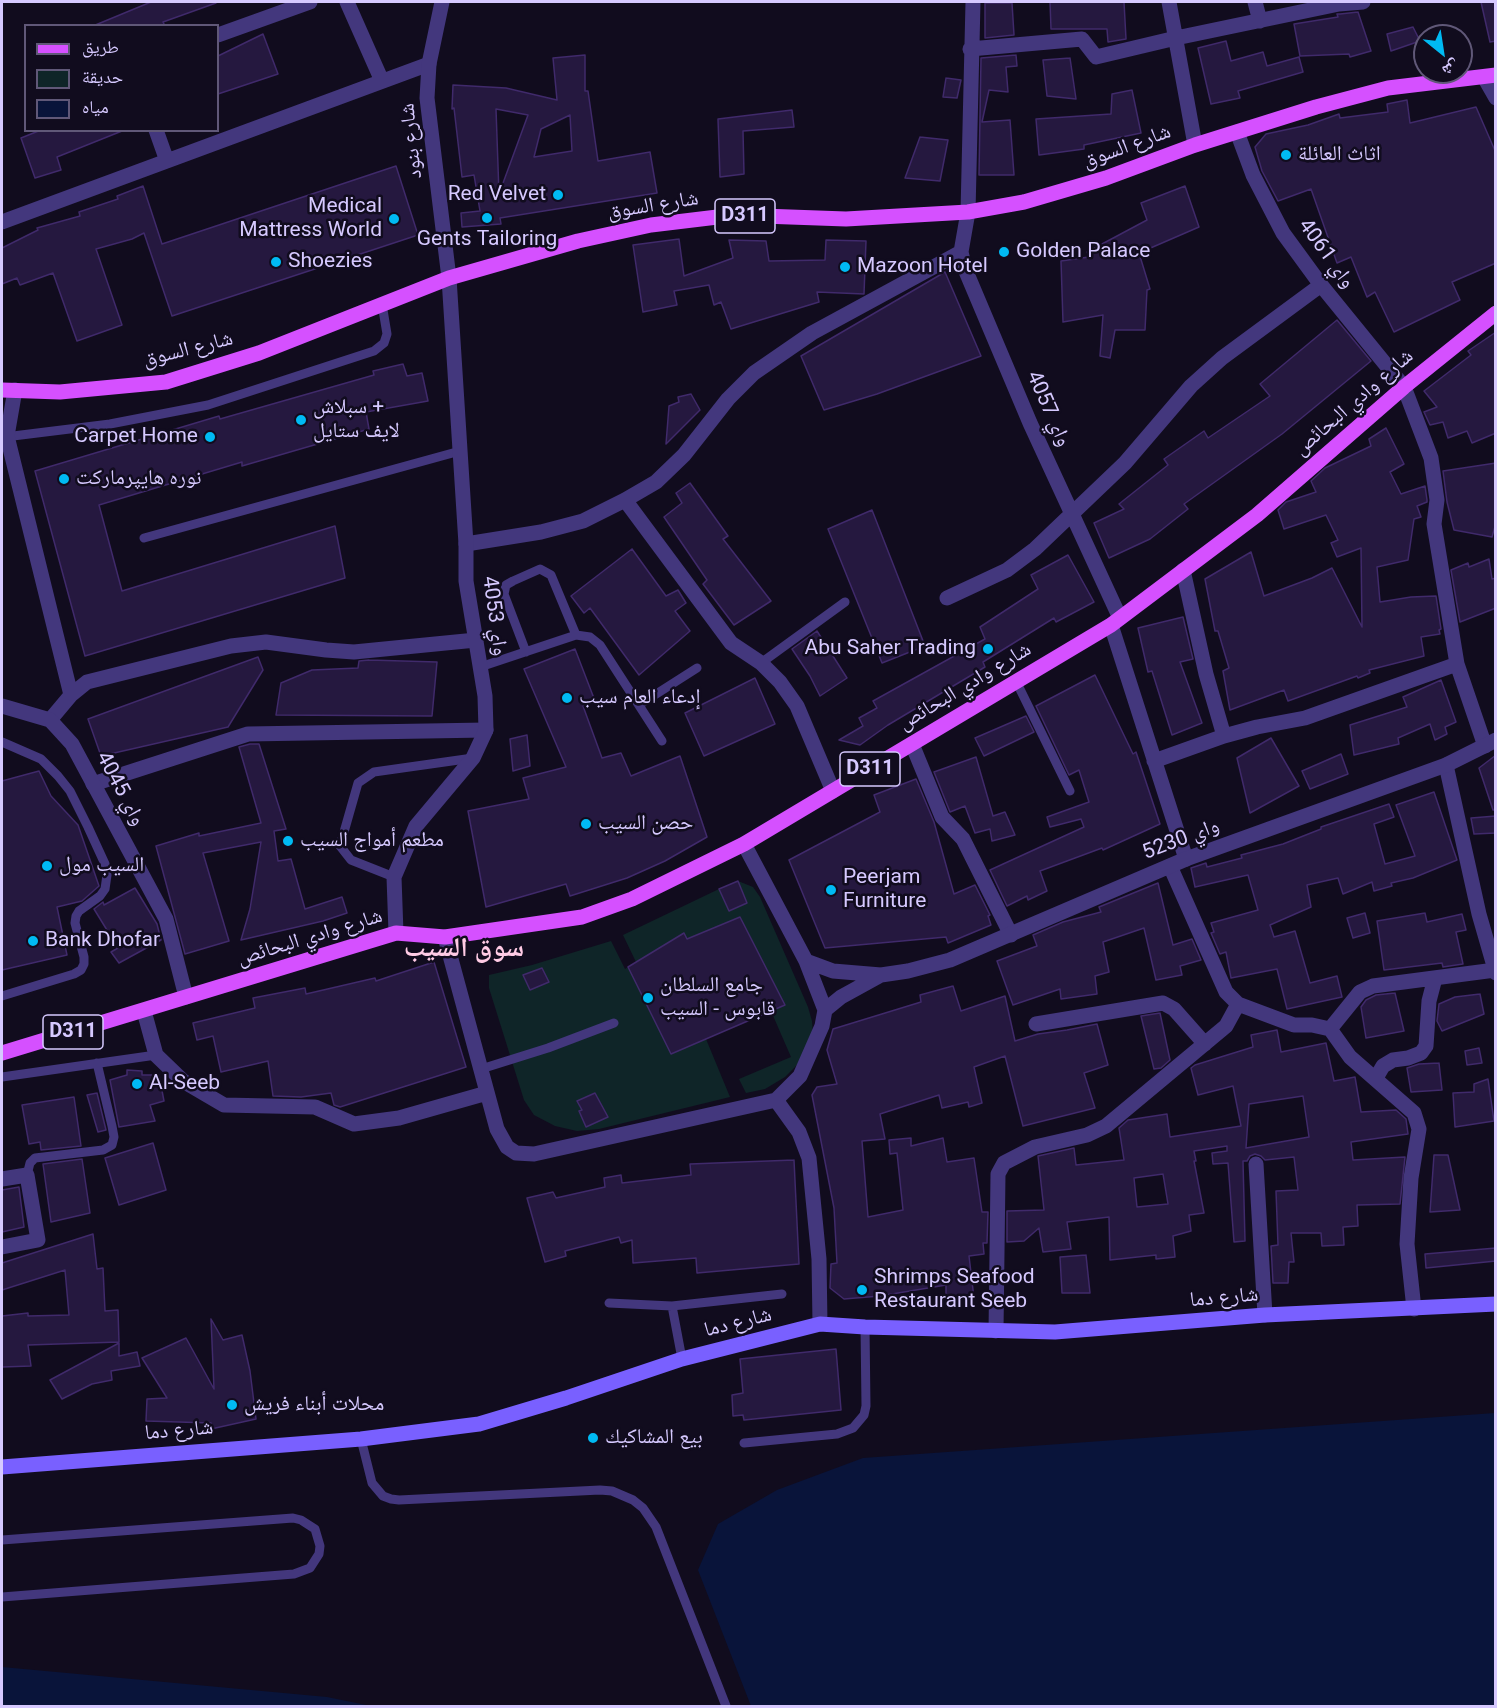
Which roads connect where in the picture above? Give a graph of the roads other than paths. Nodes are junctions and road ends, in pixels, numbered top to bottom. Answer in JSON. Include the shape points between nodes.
{"nodes":[{"id":1,"x":310,"y":2,"type":"edge"},
{"id":2,"x":347,"y":2,"type":"edge"},
{"id":3,"x":442,"y":2,"type":"edge"},
{"id":4,"x":973,"y":2,"type":"edge"},
{"id":5,"x":1169,"y":2,"type":"edge"},
{"id":6,"x":1255,"y":2,"type":"edge"},
{"id":7,"x":1363,"y":2,"type":"edge"},
{"id":8,"x":1260,"y":21,"type":"junction"},
{"id":9,"x":219,"y":35,"type":"edge"},
{"id":10,"x":1176,"y":38,"type":"junction"},
{"id":11,"x":970,"y":49,"type":"junction"},
{"id":12,"x":429,"y":64,"type":"junction"},
{"id":13,"x":1490,"y":76,"type":"edge"},
{"id":14,"x":382,"y":81,"type":"junction"},
{"id":15,"x":1496,"y":98,"type":"edge"},
{"id":16,"x":157,"y":132,"type":"edge"},
{"id":17,"x":1237,"y":132,"type":"junction"},
{"id":18,"x":1195,"y":145,"type":"junction"},
{"id":19,"x":167,"y":161,"type":"junction"},
{"id":20,"x":968,"y":212,"type":"junction"},
{"id":21,"x":2,"y":222,"type":"edge"},
{"id":22,"x":961,"y":252,"type":"junction"},
{"id":23,"x":449,"y":278,"type":"junction"},
{"id":24,"x":1321,"y":285,"type":"junction"},
{"id":25,"x":382,"y":304,"type":"junction"},
{"id":26,"x":1496,"y":313,"type":"edge"},
{"id":27,"x":1404,"y":387,"type":"junction"},
{"id":28,"x":8,"y":390,"type":"edge"},
{"id":29,"x":4,"y":437,"type":"edge"},
{"id":30,"x":460,"y":451,"type":"junction"},
{"id":31,"x":625,"y":500,"type":"junction"},
{"id":32,"x":1072,"y":515,"type":"junction"},
{"id":33,"x":144,"y":538,"type":"dead end"},
{"id":34,"x":466,"y":543,"type":"junction"},
{"id":35,"x":1184,"y":570,"type":"junction"},
{"id":36,"x":948,"y":598,"type":"dead end"},
{"id":37,"x":845,"y":602,"type":"dead end"},
{"id":38,"x":1115,"y":621,"type":"junction"},
{"id":39,"x":576,"y":635,"type":"junction"},
{"id":40,"x":476,"y":640,"type":"junction"},
{"id":41,"x":526,"y":652,"type":"junction"},
{"id":42,"x":761,"y":663,"type":"junction"},
{"id":43,"x":1457,"y":664,"type":"junction"},
{"id":44,"x":480,"y":667,"type":"junction"},
{"id":45,"x":697,"y":668,"type":"dead end"},
{"id":46,"x":1016,"y":681,"type":"junction"},
{"id":47,"x":71,"y":695,"type":"junction"},
{"id":48,"x":639,"y":705,"type":"junction"},
{"id":49,"x":2,"y":706,"type":"edge"},
{"id":50,"x":50,"y":720,"type":"junction"},
{"id":51,"x":486,"y":730,"type":"junction"},
{"id":52,"x":1224,"y":736,"type":"junction"},
{"id":53,"x":662,"y":741,"type":"dead end"},
{"id":54,"x":2,"y":742,"type":"edge"},
{"id":55,"x":1490,"y":743,"type":"edge"},
{"id":56,"x":912,"y":744,"type":"junction"},
{"id":57,"x":473,"y":758,"type":"junction"},
{"id":58,"x":1154,"y":761,"type":"junction"},
{"id":59,"x":1446,"y":765,"type":"junction"},
{"id":60,"x":93,"y":784,"type":"junction"},
{"id":61,"x":1070,"y":790,"type":"dead end"},
{"id":62,"x":833,"y":791,"type":"junction"},
{"id":63,"x":744,"y":844,"type":"junction"},
{"id":64,"x":1186,"y":860,"type":"junction"},
{"id":65,"x":1170,"y":866,"type":"junction"},
{"id":66,"x":394,"y":877,"type":"junction"},
{"id":67,"x":396,"y":933,"type":"junction"},
{"id":68,"x":1011,"y":935,"type":"junction"},
{"id":69,"x":445,"y":937,"type":"junction"},
{"id":70,"x":806,"y":961,"type":"junction"},
{"id":71,"x":1495,"y":972,"type":"edge"},
{"id":72,"x":881,"y":975,"type":"junction"},
{"id":73,"x":1435,"y":978,"type":"junction"},
{"id":74,"x":2,"y":996,"type":"edge"},
{"id":75,"x":186,"y":998,"type":"junction"},
{"id":76,"x":1238,"y":1004,"type":"junction"},
{"id":77,"x":825,"y":1010,"type":"junction"},
{"id":78,"x":144,"y":1011,"type":"junction"},
{"id":79,"x":614,"y":1023,"type":"dead end"},
{"id":80,"x":1035,"y":1024,"type":"dead end"},
{"id":81,"x":1330,"y":1029,"type":"junction"},
{"id":82,"x":1205,"y":1044,"type":"junction"},
{"id":83,"x":2,"y":1053,"type":"edge"},
{"id":84,"x":156,"y":1055,"type":"junction"},
{"id":85,"x":97,"y":1063,"type":"junction"},
{"id":86,"x":481,"y":1069,"type":"junction"},
{"id":87,"x":2,"y":1077,"type":"edge"},
{"id":88,"x":1376,"y":1078,"type":"junction"},
{"id":89,"x":487,"y":1093,"type":"junction"},
{"id":90,"x":776,"y":1100,"type":"junction"},
{"id":91,"x":1256,"y":1164,"type":"dead end"},
{"id":92,"x":27,"y":1175,"type":"junction"},
{"id":93,"x":2,"y":1179,"type":"edge"},
{"id":94,"x":2,"y":1247,"type":"edge"},
{"id":95,"x":782,"y":1294,"type":"dead end"},
{"id":96,"x":609,"y":1303,"type":"dead end"},
{"id":97,"x":1496,"y":1304,"type":"edge"},
{"id":98,"x":672,"y":1306,"type":"junction"},
{"id":99,"x":1414,"y":1310,"type":"junction"},
{"id":100,"x":1265,"y":1315,"type":"junction"},
{"id":101,"x":820,"y":1324,"type":"junction"},
{"id":102,"x":865,"y":1327,"type":"junction"},
{"id":103,"x":996,"y":1331,"type":"junction"},
{"id":104,"x":682,"y":1359,"type":"junction"},
{"id":105,"x":361,"y":1439,"type":"junction"},
{"id":106,"x":744,"y":1443,"type":"dead end"},
{"id":107,"x":2,"y":1467,"type":"edge"},
{"id":108,"x":2,"y":1540,"type":"edge"},
{"id":109,"x":2,"y":1597,"type":"edge"},
{"id":110,"x":726,"y":1707,"type":"edge"}],
"edges":[{"from":1,"to":9,"type":"street"},
{"from":2,"to":14,"type":"street"},
{"from":3,"to":12,"type":"street","name":"شارع بنود"},
{"from":4,"to":11,"type":"street","name":"واي 4057"},
{"from":5,"to":10,"type":"street"},
{"from":6,"to":8,"type":"street"},
{"from":7,"to":8,"type":"street"},
{"from":8,"to":10,"type":"street"},
{"from":10,"to":11,"type":"street","via":[[1096,57],[1082,39]]},
{"from":10,"to":18,"type":"street"},
{"from":11,"to":20,"type":"street","name":"واي 4057"},
{"from":12,"to":14,"type":"street"},
{"from":12,"to":23,"type":"street","name":"شارع بنود","via":[[427,98]]},
{"from":13,"to":15,"type":"street"},
{"from":13,"to":17,"type":"main road","name":"شارع السوق","number":"D311","via":[[1388,88]]},
{"from":14,"to":19,"type":"street"},
{"from":16,"to":19,"type":"street"},
{"from":17,"to":18,"type":"main road","name":"شارع السوق","number":"D311"},
{"from":17,"to":24,"type":"street","name":"واي 4061","via":[[1253,175],[1283,233]]},
{"from":18,"to":20,"type":"main road","name":"شارع السوق","number":"D311","via":[[1106,178],[1024,202]]},
{"from":19,"to":21,"type":"street"},
{"from":20,"to":22,"type":"street","name":"واي 4057"},
{"from":20,"to":23,"type":"main road","name":"شارع السوق","number":"D311","via":[[846,219],[734,215],[651,225],[578,241]]},
{"from":22,"to":31,"type":"street","via":[[812,333],[754,373],[656,482]]},
{"from":22,"to":32,"type":"street","name":"واي 4057","via":[[1029,423]]},
{"from":23,"to":25,"type":"main road","name":"شارع السوق","number":"D311"},
{"from":23,"to":30,"type":"street","name":"واي 4053"},
{"from":24,"to":27,"type":"street","name":"واي 4061"},
{"from":24,"to":32,"type":"street","via":[[1222,358]]},
{"from":25,"to":28,"type":"main road","name":"شارع السوق","number":"D311","via":[[260,353],[166,382],[60,392]]},
{"from":25,"to":29,"type":"lane","via":[[387,334],[384,343],[374,351],[208,405],[110,424]]},
{"from":26,"to":27,"type":"main road","name":"شارع وادي البحائص","number":"D311"},
{"from":27,"to":35,"type":"main road","name":"شارع وادي البحائص","number":"D311","via":[[1257,514]]},
{"from":27,"to":43,"type":"street","name":"واي 4061","via":[[1431,458],[1437,500],[1434,524]]},
{"from":28,"to":29,"type":"street"},
{"from":29,"to":47,"type":"street"},
{"from":30,"to":33,"type":"lane"},
{"from":30,"to":34,"type":"street","name":"واي 4053"},
{"from":31,"to":34,"type":"street","via":[[582,521],[541,532]]},
{"from":31,"to":42,"type":"street","via":[[731,643]]},
{"from":32,"to":36,"type":"street","via":[[1006,570]]},
{"from":32,"to":38,"type":"street","name":"واي 4057"},
{"from":34,"to":40,"type":"street","name":"واي 4053","via":[[466,581]]},
{"from":35,"to":38,"type":"main road","name":"شارع وادي البحائص","number":"D311"},
{"from":35,"to":52,"type":"street"},
{"from":37,"to":42,"type":"lane"},
{"from":38,"to":46,"type":"main road","name":"شارع وادي البحائص","number":"D311"},
{"from":38,"to":58,"type":"street","name":"واي 4057"},
{"from":39,"to":41,"type":"lane"},
{"from":39,"to":41,"type":"lane","via":[[551,575],[540,569],[513,580],[506,585],[504,594]]},
{"from":39,"to":48,"type":"lane","via":[[590,637],[600,645]]},
{"from":40,"to":44,"type":"street","name":"واي 4053"},
{"from":40,"to":47,"type":"street","via":[[354,652],[266,642],[231,645],[87,682]]},
{"from":41,"to":44,"type":"lane"},
{"from":42,"to":62,"type":"street","via":[[797,706]]},
{"from":43,"to":52,"type":"street","via":[[1305,718]]},
{"from":43,"to":55,"type":"street","name":"واي 4061"},
{"from":44,"to":51,"type":"street","name":"واي 4053"},
{"from":45,"to":48,"type":"lane"},
{"from":46,"to":56,"type":"main road","name":"شارع وادي البحائص","number":"D311"},
{"from":46,"to":61,"type":"lane"},
{"from":47,"to":50,"type":"street"},
{"from":48,"to":53,"type":"lane"},
{"from":49,"to":50,"type":"street"},
{"from":50,"to":60,"type":"street","name":"واي 4045","via":[[72,744]]},
{"from":51,"to":57,"type":"street","name":"واي 4053"},
{"from":51,"to":60,"type":"street","via":[[248,734]]},
{"from":52,"to":58,"type":"street"},
{"from":54,"to":74,"type":"lane","via":[[41,759],[58,776],[88,827],[107,875],[100,896],[76,916],[84,964],[81,970]]},
{"from":55,"to":59,"type":"street","name":"واي 5230"},
{"from":56,"to":62,"type":"main road","name":"شارع وادي البحائص","number":"D311"},
{"from":56,"to":68,"type":"street","via":[[942,817],[963,839]]},
{"from":57,"to":66,"type":"street","name":"واي 4053","via":[[416,826]]},
{"from":57,"to":66,"type":"lane","via":[[374,772],[358,783],[340,846],[351,860]]},
{"from":58,"to":64,"type":"street","name":"واي 4057"},
{"from":59,"to":64,"type":"street","name":"واي 5230"},
{"from":59,"to":71,"type":"street"},
{"from":60,"to":75,"type":"street","name":"واي 4045","via":[[166,919]]},
{"from":62,"to":63,"type":"main road","name":"شارع وادي البحائص","number":"D311"},
{"from":63,"to":69,"type":"main road","name":"شارع وادي البحائص","number":"D311","via":[[632,899],[582,917]]},
{"from":63,"to":70,"type":"street"},
{"from":64,"to":65,"type":"street","name":"واي 5230"},
{"from":65,"to":68,"type":"street","name":"واي 5230"},
{"from":65,"to":76,"type":"street","via":[[1226,992]]},
{"from":66,"to":67,"type":"street","name":"واي 4053"},
{"from":67,"to":69,"type":"main road","name":"شارع وادي البحائص","number":"D311"},
{"from":67,"to":75,"type":"main road","name":"شارع وادي البحائص","number":"D311"},
{"from":68,"to":72,"type":"street","name":"واي 5230","via":[[950,960]]},
{"from":69,"to":86,"type":"street"},
{"from":70,"to":72,"type":"street","name":"واي 5230","via":[[833,971]]},
{"from":70,"to":77,"type":"street"},
{"from":71,"to":73,"type":"street"},
{"from":72,"to":77,"type":"street","name":"واي 5230"},
{"from":73,"to":81,"type":"street","via":[[1373,986],[1360,992]]},
{"from":73,"to":88,"type":"street","via":[[1426,1046],[1421,1053],[1383,1066]]},
{"from":75,"to":78,"type":"main road","name":"شارع وادي البحائص","number":"D311"},
{"from":76,"to":81,"type":"street","via":[[1294,1025]]},
{"from":76,"to":82,"type":"street","via":[[1226,1026]]},
{"from":77,"to":90,"type":"street","via":[[800,1076]]},
{"from":78,"to":83,"type":"main road","name":"شارع وادي البحائص","number":"D311"},
{"from":78,"to":84,"type":"street"},
{"from":79,"to":86,"type":"lane"},
{"from":80,"to":82,"type":"street","via":[[1162,1003],[1174,1009]]},
{"from":81,"to":88,"type":"street","via":[[1350,1057]]},
{"from":82,"to":103,"type":"street","via":[[1106,1126],[1088,1135],[1035,1147],[1004,1163],[998,1174]]},
{"from":84,"to":85,"type":"lane"},
{"from":84,"to":89,"type":"street","via":[[183,1082],[225,1105],[315,1107],[354,1124],[399,1118]]},
{"from":85,"to":87,"type":"lane"},
{"from":85,"to":92,"type":"lane","via":[[112,1126],[112,1145],[103,1150],[35,1158]]},
{"from":86,"to":89,"type":"street"},
{"from":88,"to":99,"type":"street","via":[[1414,1113],[1419,1129],[1410,1178],[1407,1244]]},
{"from":89,"to":90,"type":"street","via":[[497,1129],[507,1147],[516,1153],[534,1154]]},
{"from":90,"to":101,"type":"street","via":[[799,1132],[809,1158],[819,1259]]},
{"from":91,"to":100,"type":"street"},
{"from":92,"to":93,"type":"street"},
{"from":92,"to":94,"type":"street","via":[[38,1240]]},
{"from":95,"to":98,"type":"lane"},
{"from":96,"to":98,"type":"lane"},
{"from":97,"to":99,"type":"main road","name":"شارع دما"},
{"from":98,"to":104,"type":"lane"},
{"from":99,"to":100,"type":"main road","name":"شارع دما"},
{"from":100,"to":103,"type":"main road","name":"شارع دما","via":[[1055,1332]]},
{"from":101,"to":102,"type":"main road","name":"شارع دما"},
{"from":101,"to":104,"type":"main road","name":"شارع دما"},
{"from":102,"to":103,"type":"main road","name":"شارع دما"},
{"from":102,"to":106,"type":"lane","via":[[867,1398],[864,1415],[853,1428],[837,1434]]},
{"from":104,"to":105,"type":"main road","name":"شارع دما","via":[[479,1425]]},
{"from":105,"to":107,"type":"main road","name":"شارع دما"},
{"from":105,"to":110,"type":"lane","via":[[372,1483],[391,1499],[600,1490],[633,1500],[656,1527]]},
{"from":108,"to":109,"type":"lane","via":[[293,1518],[315,1530],[320,1546],[310,1568],[294,1574]]}]}
